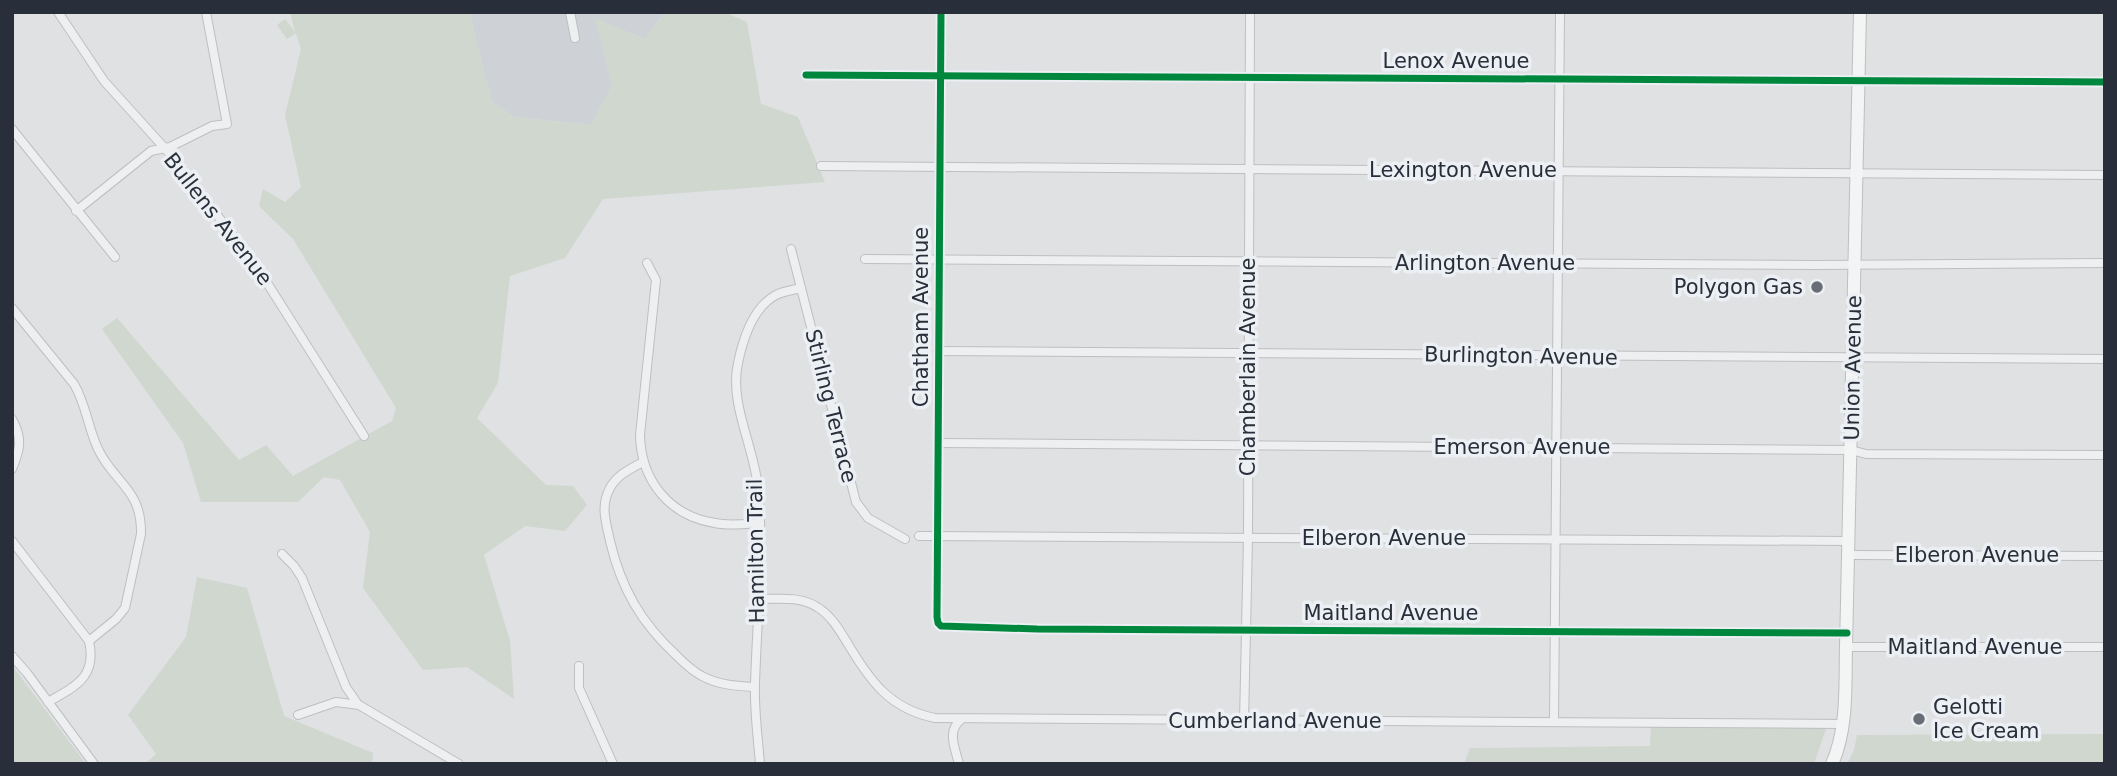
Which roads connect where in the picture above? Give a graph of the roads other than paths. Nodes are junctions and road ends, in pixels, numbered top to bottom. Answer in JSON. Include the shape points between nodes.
{"nodes":[{"id":1,"x":58,"y":12,"type":"edge"},
{"id":2,"x":206,"y":12,"type":"edge"},
{"id":3,"x":570,"y":12,"type":"edge"},
{"id":4,"x":941,"y":12,"type":"edge"},
{"id":5,"x":1250,"y":12,"type":"edge"},
{"id":6,"x":1560,"y":12,"type":"edge"},
{"id":7,"x":1860,"y":12,"type":"edge"},
{"id":8,"x":575,"y":38,"type":"dead end"},
{"id":9,"x":806,"y":75,"type":"dead end"},
{"id":10,"x":940,"y":76,"type":"junction"},
{"id":11,"x":1250,"y":78,"type":"junction"},
{"id":12,"x":1560,"y":79,"type":"junction"},
{"id":13,"x":1859,"y":81,"type":"junction"},
{"id":14,"x":2105,"y":82,"type":"edge"},
{"id":15,"x":12,"y":130,"type":"edge"},
{"id":16,"x":163,"y":147,"type":"junction"},
{"id":17,"x":821,"y":166,"type":"dead end"},
{"id":18,"x":940,"y":167,"type":"junction"},
{"id":19,"x":1250,"y":169,"type":"junction"},
{"id":20,"x":1559,"y":171,"type":"junction"},
{"id":21,"x":1857,"y":173,"type":"junction"},
{"id":22,"x":2105,"y":175,"type":"edge"},
{"id":23,"x":76,"y":211,"type":"junction"},
{"id":24,"x":791,"y":249,"type":"dead end"},
{"id":25,"x":115,"y":257,"type":"dead end"},
{"id":26,"x":865,"y":259,"type":"dead end"},
{"id":27,"x":939,"y":259,"type":"junction"},
{"id":28,"x":1249,"y":261,"type":"junction"},
{"id":29,"x":648,"y":263,"type":"dead end"},
{"id":30,"x":1558,"y":263,"type":"junction"},
{"id":31,"x":2105,"y":263,"type":"edge"},
{"id":32,"x":1855,"y":264,"type":"junction"},
{"id":33,"x":801,"y":288,"type":"junction"},
{"id":34,"x":12,"y":308,"type":"edge"},
{"id":35,"x":938,"y":351,"type":"junction"},
{"id":36,"x":1249,"y":353,"type":"junction"},
{"id":37,"x":1558,"y":356,"type":"junction"},
{"id":38,"x":1853,"y":358,"type":"junction"},
{"id":39,"x":2105,"y":359,"type":"edge"},
{"id":40,"x":12,"y":419,"type":"edge"},
{"id":41,"x":363,"y":436,"type":"dead end"},
{"id":42,"x":938,"y":443,"type":"junction"},
{"id":43,"x":1248,"y":446,"type":"junction"},
{"id":44,"x":1557,"y":447,"type":"junction"},
{"id":45,"x":1851,"y":450,"type":"junction"},
{"id":46,"x":2105,"y":455,"type":"edge"},
{"id":47,"x":643,"y":462,"type":"junction"},
{"id":48,"x":12,"y":469,"type":"edge"},
{"id":49,"x":759,"y":523,"type":"junction"},
{"id":50,"x":919,"y":536,"type":"dead end"},
{"id":51,"x":938,"y":536,"type":"junction"},
{"id":52,"x":1248,"y":538,"type":"junction"},
{"id":53,"x":1556,"y":538,"type":"junction"},
{"id":54,"x":905,"y":539,"type":"dead end"},
{"id":55,"x":12,"y":541,"type":"edge"},
{"id":56,"x":1849,"y":548,"type":"junction"},
{"id":57,"x":282,"y":554,"type":"dead end"},
{"id":58,"x":2105,"y":556,"type":"edge"},
{"id":59,"x":759,"y":599,"type":"junction"},
{"id":60,"x":938,"y":622,"type":"joint"},
{"id":61,"x":1246,"y":630,"type":"junction"},
{"id":62,"x":1556,"y":632,"type":"junction"},
{"id":63,"x":1847,"y":633,"type":"junction"},
{"id":64,"x":89,"y":641,"type":"junction"},
{"id":65,"x":1846,"y":647,"type":"junction"},
{"id":66,"x":2105,"y":647,"type":"edge"},
{"id":67,"x":12,"y":656,"type":"edge"},
{"id":68,"x":579,"y":666,"type":"dead end"},
{"id":69,"x":754,"y":687,"type":"junction"},
{"id":70,"x":48,"y":702,"type":"junction"},
{"id":71,"x":359,"y":705,"type":"junction"},
{"id":72,"x":298,"y":715,"type":"dead end"},
{"id":73,"x":962,"y":719,"type":"junction"},
{"id":74,"x":1244,"y":722,"type":"junction"},
{"id":75,"x":1554,"y":722,"type":"junction"},
{"id":76,"x":1843,"y":724,"type":"junction"},
{"id":77,"x":94,"y":764,"type":"edge"},
{"id":78,"x":459,"y":764,"type":"edge"},
{"id":79,"x":612,"y":764,"type":"edge"},
{"id":80,"x":760,"y":764,"type":"edge"},
{"id":81,"x":959,"y":764,"type":"edge"},
{"id":82,"x":1832,"y":764,"type":"edge"}],
"edges":[{"from":1,"to":16,"type":"street","name":"Bullens Avenue","via":[[104,81]]},
{"from":2,"to":16,"type":"street","via":[[227,124]]},
{"from":3,"to":8,"type":"street"},
{"from":4,"to":10,"type":"street","name":"Chatham Avenue"},
{"from":5,"to":11,"type":"street","name":"Chamberlain Avenue"},
{"from":6,"to":12,"type":"street"},
{"from":7,"to":13,"type":"main road","name":"Union Avenue"},
{"from":9,"to":10,"type":"street","name":"Lenox Avenue"},
{"from":10,"to":11,"type":"street","name":"Lenox Avenue"},
{"from":10,"to":18,"type":"street","name":"Chatham Avenue"},
{"from":11,"to":12,"type":"street","name":"Lenox Avenue"},
{"from":11,"to":19,"type":"street","name":"Chamberlain Avenue"},
{"from":12,"to":13,"type":"street","name":"Lenox Avenue"},
{"from":12,"to":20,"type":"street"},
{"from":13,"to":14,"type":"street","name":"Lenox Avenue"},
{"from":13,"to":21,"type":"main road","name":"Union Avenue"},
{"from":15,"to":23,"type":"street"},
{"from":16,"to":23,"type":"street"},
{"from":16,"to":41,"type":"street","name":"Bullens Avenue","via":[[272,288]]},
{"from":17,"to":18,"type":"street","name":"Lexington Avenue"},
{"from":18,"to":19,"type":"street","name":"Lexington Avenue"},
{"from":18,"to":27,"type":"street","name":"Chatham Avenue"},
{"from":19,"to":20,"type":"street","name":"Lexington Avenue"},
{"from":19,"to":28,"type":"street","name":"Chamberlain Avenue"},
{"from":20,"to":21,"type":"street","name":"Lexington Avenue"},
{"from":20,"to":30,"type":"street"},
{"from":21,"to":22,"type":"street","name":"Lexington Avenue"},
{"from":21,"to":32,"type":"main road","name":"Union Avenue"},
{"from":23,"to":25,"type":"street"},
{"from":24,"to":33,"type":"street","name":"Stirling Terrace"},
{"from":26,"to":27,"type":"street","name":"Arlington Avenue"},
{"from":27,"to":28,"type":"street","name":"Arlington Avenue"},
{"from":27,"to":35,"type":"street","name":"Chatham Avenue"},
{"from":28,"to":30,"type":"street","name":"Arlington Avenue"},
{"from":28,"to":36,"type":"street","name":"Chamberlain Avenue"},
{"from":29,"to":47,"type":"street","via":[[656,280],[640,435]]},
{"from":30,"to":32,"type":"street","name":"Arlington Avenue"},
{"from":30,"to":37,"type":"street"},
{"from":31,"to":32,"type":"street","name":"Arlington Avenue"},
{"from":32,"to":38,"type":"main road","name":"Union Avenue"},
{"from":33,"to":49,"type":"street","name":"Hamilton Trail","via":[[780,293],[761,306],[737,369],[739,405],[758,488]]},
{"from":33,"to":54,"type":"street","name":"Stirling Terrace","via":[[856,502],[867,519]]},
{"from":34,"to":64,"type":"street","via":[[74,384],[96,447],[139,513],[141,534],[128,600],[120,615]]},
{"from":35,"to":36,"type":"street","name":"Burlington Avenue"},
{"from":35,"to":42,"type":"street","name":"Chatham Avenue"},
{"from":36,"to":37,"type":"street","name":"Burlington Avenue"},
{"from":36,"to":43,"type":"street","name":"Chamberlain Avenue"},
{"from":37,"to":38,"type":"street","name":"Burlington Avenue"},
{"from":37,"to":44,"type":"street"},
{"from":38,"to":39,"type":"street","name":"Burlington Avenue"},
{"from":38,"to":45,"type":"main road","name":"Union Avenue"},
{"from":40,"to":48,"type":"street","via":[[21,443]]},
{"from":42,"to":43,"type":"street","name":"Emerson Avenue"},
{"from":42,"to":51,"type":"street","name":"Chatham Avenue"},
{"from":43,"to":44,"type":"street","name":"Emerson Avenue"},
{"from":43,"to":52,"type":"street","name":"Chamberlain Avenue"},
{"from":44,"to":45,"type":"street","name":"Emerson Avenue"},
{"from":44,"to":53,"type":"street"},
{"from":45,"to":46,"type":"street","name":"Emerson Avenue","via":[[1866,454]]},
{"from":45,"to":56,"type":"main road","name":"Union Avenue"},
{"from":47,"to":49,"type":"street","via":[[655,488],[684,513],[718,524]]},
{"from":47,"to":69,"type":"street","via":[[614,481],[603,508],[614,559],[629,597],[651,630],[694,671],[720,683]]},
{"from":49,"to":59,"type":"street","name":"Hamilton Trail"},
{"from":50,"to":51,"type":"street","name":"Elberon Avenue"},
{"from":51,"to":52,"type":"street","name":"Elberon Avenue"},
{"from":51,"to":60,"type":"street","name":"Chatham Avenue"},
{"from":52,"to":53,"type":"street","name":"Elberon Avenue"},
{"from":52,"to":61,"type":"street","name":"Chamberlain Avenue"},
{"from":53,"to":56,"type":"street","name":"Elberon Avenue"},
{"from":53,"to":62,"type":"street"},
{"from":55,"to":64,"type":"street"},
{"from":56,"to":58,"type":"street","name":"Elberon Avenue"},
{"from":56,"to":63,"type":"main road","name":"Union Avenue"},
{"from":57,"to":71,"type":"street","via":[[302,578],[346,687]]},
{"from":59,"to":69,"type":"street","name":"Hamilton Trail"},
{"from":59,"to":73,"type":"street","name":"Cumberland Avenue","via":[[794,599],[816,606],[832,621],[877,687],[894,702],[924,716]]},
{"from":60,"to":61,"type":"street","name":"Maitland Avenue","via":[[945,627]]},
{"from":61,"to":62,"type":"street","name":"Maitland Avenue"},
{"from":61,"to":74,"type":"street","name":"Chamberlain Avenue"},
{"from":62,"to":63,"type":"street","name":"Maitland Avenue"},
{"from":62,"to":75,"type":"street"},
{"from":63,"to":65,"type":"main road","name":"Union Avenue"},
{"from":64,"to":70,"type":"street","via":[[91,660],[86,676]]},
{"from":65,"to":66,"type":"street","name":"Maitland Avenue"},
{"from":65,"to":76,"type":"main road","name":"Union Avenue"},
{"from":67,"to":70,"type":"street"},
{"from":68,"to":79,"type":"street","via":[[579,688]]},
{"from":69,"to":80,"type":"street","name":"Hamilton Trail"},
{"from":70,"to":77,"type":"street"},
{"from":71,"to":72,"type":"street","via":[[336,702]]},
{"from":71,"to":78,"type":"street"},
{"from":73,"to":74,"type":"street","name":"Cumberland Avenue"},
{"from":73,"to":81,"type":"street","via":[[952,732]]},
{"from":74,"to":75,"type":"street","name":"Cumberland Avenue"},
{"from":75,"to":76,"type":"street","name":"Cumberland Avenue"},
{"from":76,"to":82,"type":"main road","name":"Union Avenue"}]}
